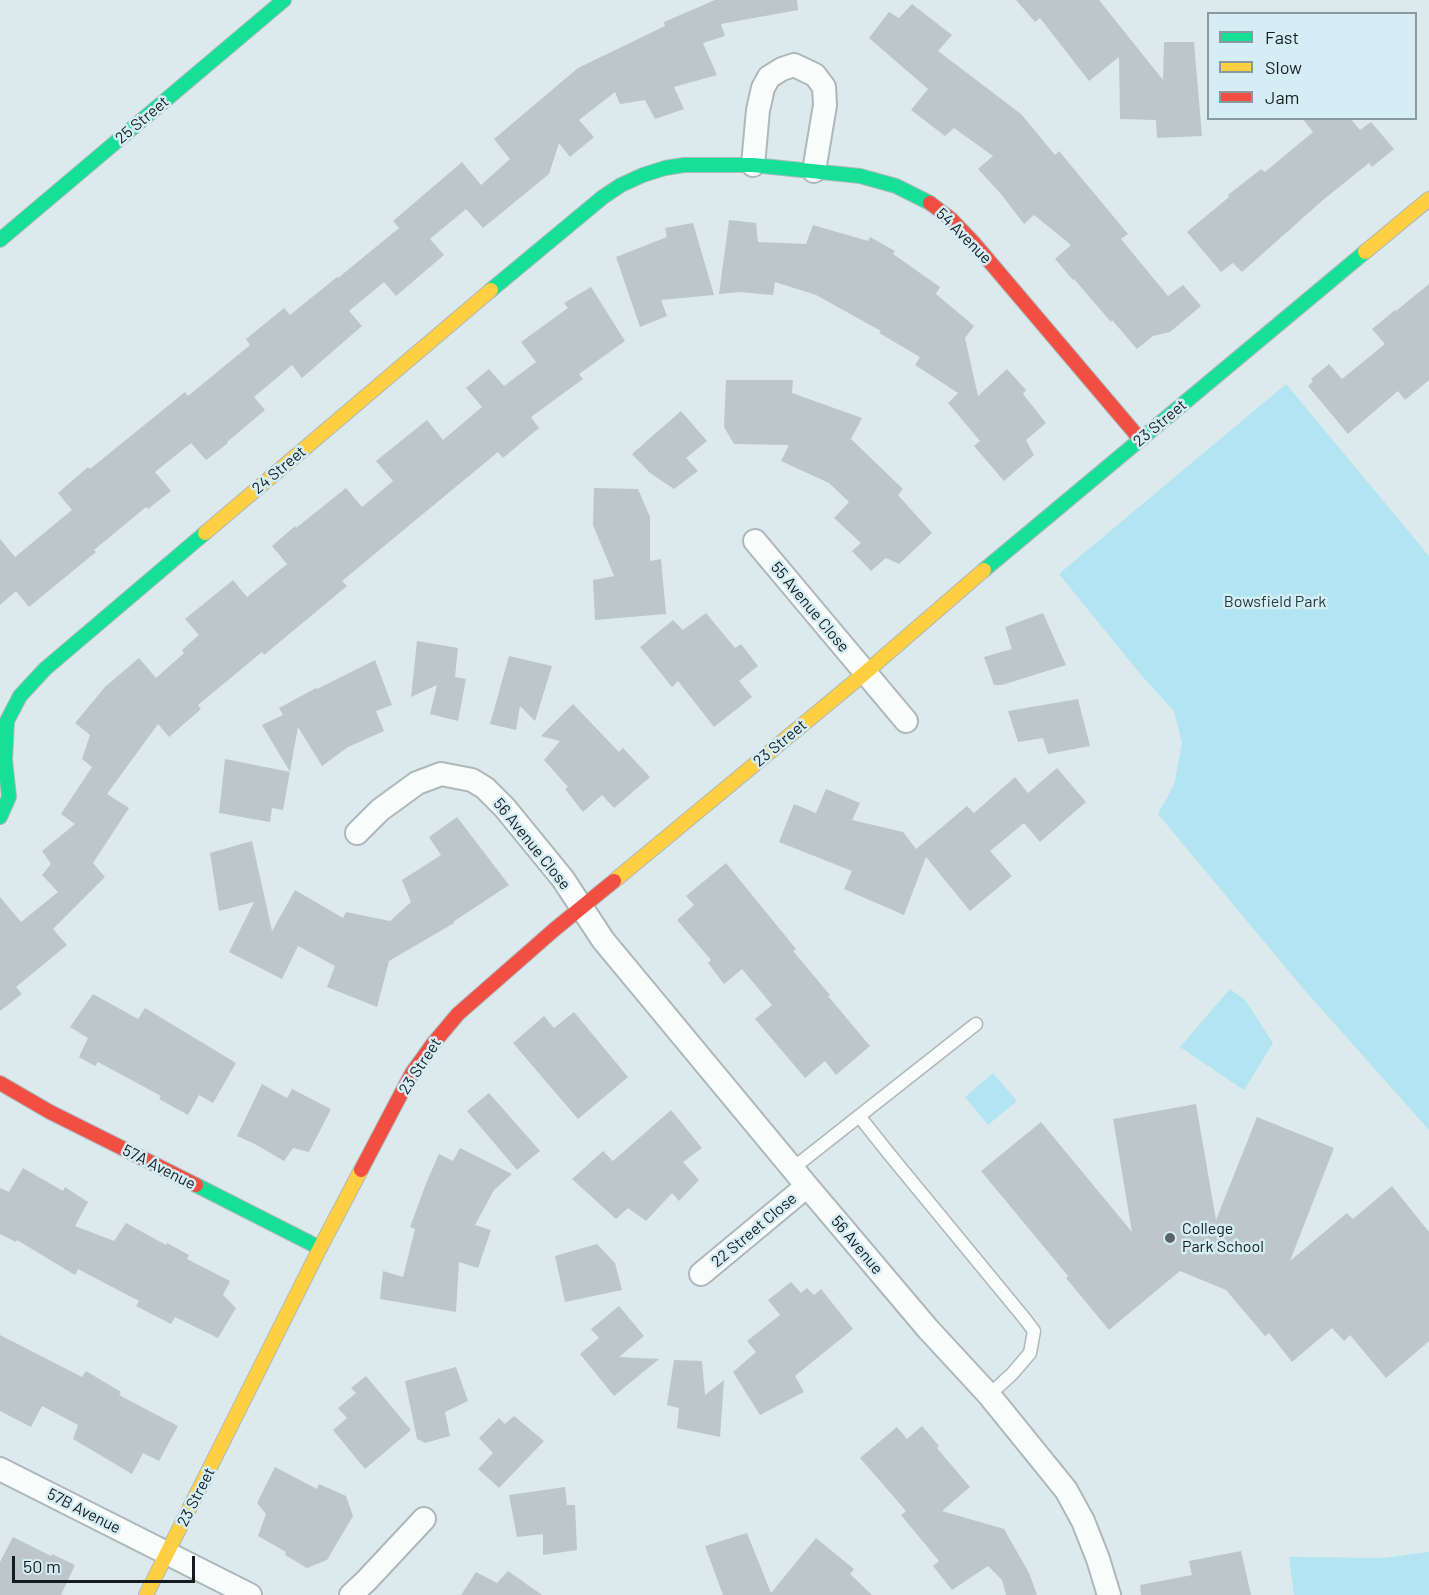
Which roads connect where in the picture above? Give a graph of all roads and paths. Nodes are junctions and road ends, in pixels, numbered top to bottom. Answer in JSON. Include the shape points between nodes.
{"nodes":[{"id":1,"x":284,"y":0,"type":"edge"},
{"id":2,"x":753,"y":165,"type":"junction"},
{"id":3,"x":814,"y":171,"type":"junction"},
{"id":4,"x":644,"y":175,"type":"joint"},
{"id":5,"x":1429,"y":198,"type":"edge"},
{"id":6,"x":0,"y":240,"type":"edge"},
{"id":7,"x":1140,"y":439,"type":"junction"},
{"id":8,"x":755,"y":541,"type":"dead end"},
{"id":9,"x":865,"y":673,"type":"junction"},
{"id":10,"x":906,"y":721,"type":"dead end"},
{"id":11,"x":0,"y":816,"type":"edge"},
{"id":12,"x":357,"y":833,"type":"dead end"},
{"id":13,"x":582,"y":907,"type":"junction"},
{"id":14,"x":976,"y":1024,"type":"dead end"},
{"id":15,"x":0,"y":1083,"type":"edge"},
{"id":16,"x":859,"y":1116,"type":"junction"},
{"id":17,"x":800,"y":1178,"type":"junction"},
{"id":18,"x":320,"y":1248,"type":"junction"},
{"id":19,"x":701,"y":1274,"type":"dead end"},
{"id":20,"x":989,"y":1395,"type":"junction"},
{"id":21,"x":0,"y":1469,"type":"edge"},
{"id":22,"x":424,"y":1519,"type":"dead end"},
{"id":23,"x":167,"y":1554,"type":"junction"},
{"id":24,"x":146,"y":1595,"type":"edge"},
{"id":25,"x":250,"y":1595,"type":"edge"},
{"id":26,"x":351,"y":1595,"type":"edge"},
{"id":27,"x":1109,"y":1595,"type":"edge"}],
"edges":[{"from":1,"to":6,"type":"street","name":"25 Street"},
{"from":2,"to":3,"type":"street","name":"54 Avenue"},
{"from":2,"to":3,"type":"street","via":[[763,88],[769,77],[794,65],[815,75],[824,87],[825,105]]},
{"from":2,"to":4,"type":"street","name":"54 Avenue","via":[[684,165]]},
{"from":3,"to":7,"type":"street","name":"54 Avenue","via":[[860,176],[897,186],[951,219]]},
{"from":4,"to":11,"type":"street","name":"24 Street","via":[[621,185],[562,229],[45,669],[20,696],[7,721],[9,797]]},
{"from":5,"to":7,"type":"street","name":"23 Street"},
{"from":7,"to":9,"type":"street","name":"23 Street"},
{"from":8,"to":9,"type":"street","name":"55 Avenue Close"},
{"from":9,"to":10,"type":"street"},
{"from":9,"to":13,"type":"street","name":"23 Street"},
{"from":12,"to":13,"type":"street","name":"56 Avenue Close","via":[[417,783],[441,774],[472,780],[505,808]]},
{"from":13,"to":17,"type":"street","name":"56 Avenue","via":[[603,940]]},
{"from":13,"to":18,"type":"street","name":"23 Street","via":[[458,1014],[432,1045],[412,1073]]},
{"from":14,"to":16,"type":"lane"},
{"from":15,"to":18,"type":"street","name":"57A Avenue"},
{"from":16,"to":17,"type":"lane"},
{"from":16,"to":20,"type":"lane","via":[[1034,1331],[1030,1353]]},
{"from":17,"to":19,"type":"street","name":"22 Street Close"},
{"from":17,"to":20,"type":"street","name":"56 Avenue"},
{"from":18,"to":23,"type":"street","name":"23 Street"},
{"from":20,"to":27,"type":"street","name":"56 Avenue","via":[[1066,1490],[1083,1521]]},
{"from":21,"to":23,"type":"street","name":"57B Avenue"},
{"from":22,"to":26,"type":"street"},
{"from":23,"to":24,"type":"street","name":"23 Street"},
{"from":23,"to":25,"type":"street","name":"57B Avenue"}]}
